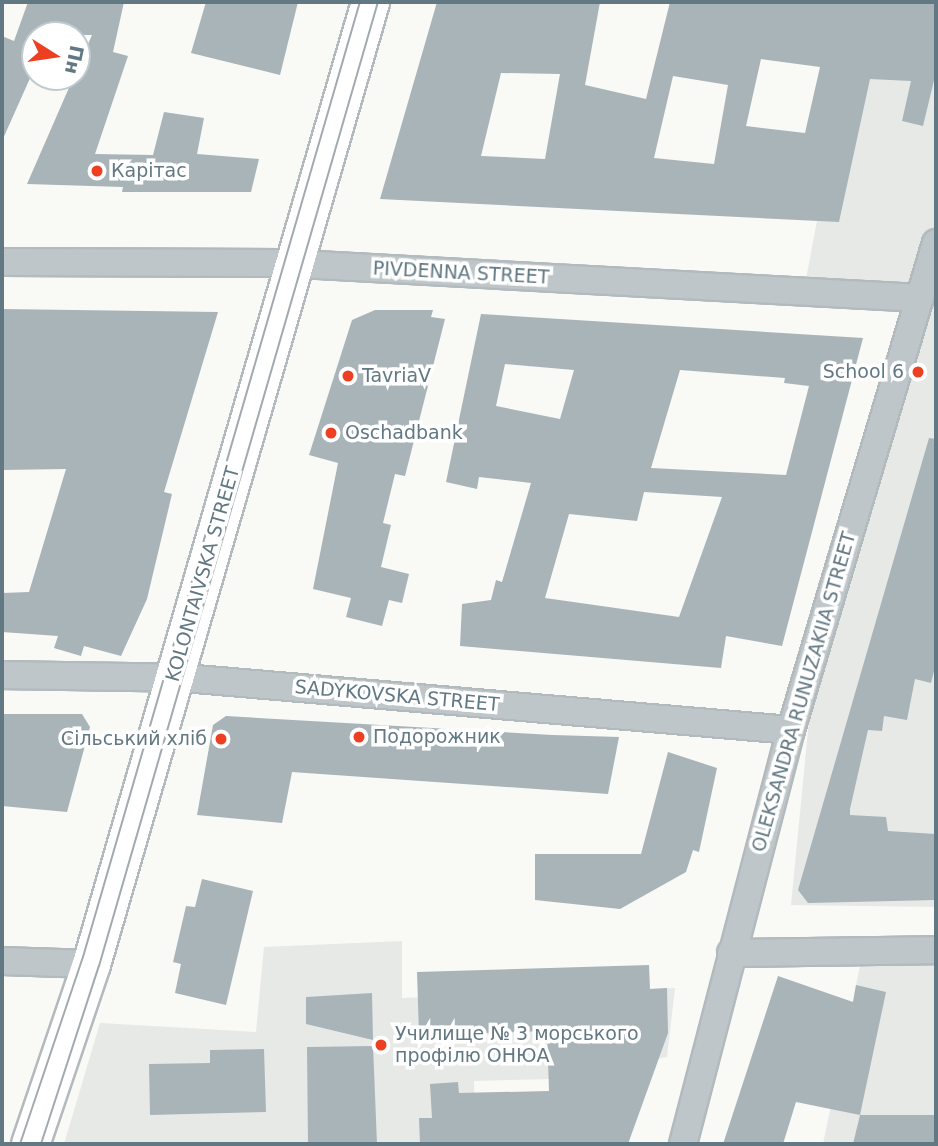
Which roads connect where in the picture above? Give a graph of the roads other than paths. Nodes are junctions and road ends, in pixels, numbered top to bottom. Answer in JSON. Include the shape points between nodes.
{"nodes":[{"id":1,"x":370,"y":2,"type":"edge"},
{"id":2,"x":936,"y":243,"type":"edge"},
{"id":3,"x":2,"y":262,"type":"edge"},
{"id":4,"x":291,"y":264,"type":"junction"},
{"id":5,"x":920,"y":298,"type":"junction"},
{"id":6,"x":2,"y":675,"type":"edge"},
{"id":7,"x":174,"y":678,"type":"junction"},
{"id":8,"x":791,"y":730,"type":"junction"},
{"id":9,"x":936,"y":950,"type":"edge"},
{"id":10,"x":731,"y":953,"type":"junction"},
{"id":11,"x":2,"y":961,"type":"edge"},
{"id":12,"x":91,"y":964,"type":"junction"},
{"id":13,"x":30,"y":1144,"type":"edge"},
{"id":14,"x":683,"y":1144,"type":"edge"}],
"edges":[{"from":1,"to":4,"type":"main road","name":"KOLONTAIVSKA STREET"},
{"from":2,"to":5,"type":"street","name":"OLEKSANDRA RUNUZAKIIA STREET"},
{"from":3,"to":4,"type":"street","name":"PIVDENNA STREET"},
{"from":4,"to":5,"type":"street","name":"PIVDENNA STREET"},
{"from":4,"to":7,"type":"main road","name":"KOLONTAIVSKA STREET"},
{"from":5,"to":8,"type":"street","name":"OLEKSANDRA RUNUZAKIIA STREET"},
{"from":6,"to":7,"type":"street","name":"SADYKOVSKA STREET"},
{"from":7,"to":8,"type":"street","name":"SADYKOVSKA STREET"},
{"from":7,"to":12,"type":"main road","name":"KOLONTAIVSKA STREET"},
{"from":8,"to":10,"type":"street","name":"OLEKSANDRA RUNUZAKIIA STREET"},
{"from":9,"to":10,"type":"street"},
{"from":10,"to":14,"type":"street","name":"OLEKSANDRA RUNUZAKIIA STREET"},
{"from":11,"to":12,"type":"street"},
{"from":12,"to":13,"type":"main road","name":"KOLONTAIVSKA STREET"}]}
